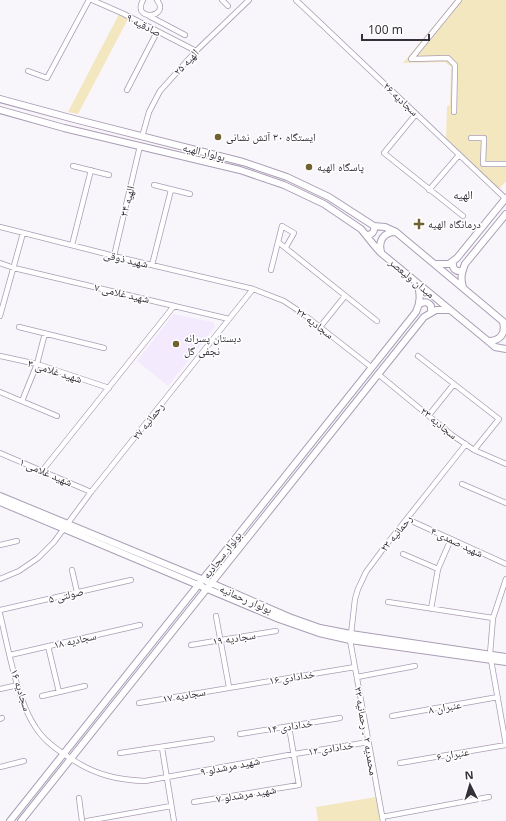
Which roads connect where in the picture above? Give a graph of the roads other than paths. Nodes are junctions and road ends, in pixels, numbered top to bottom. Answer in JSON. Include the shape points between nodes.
{"nodes":[{"id":1,"x":89,"y":0,"type":"edge"},
{"id":2,"x":92,"y":0,"type":"edge"},
{"id":3,"x":143,"y":0,"type":"edge"},
{"id":4,"x":157,"y":0,"type":"edge"},
{"id":5,"x":222,"y":0,"type":"edge"},
{"id":6,"x":249,"y":0,"type":"edge"},
{"id":7,"x":296,"y":0,"type":"edge"},
{"id":8,"x":458,"y":0,"type":"edge"},
{"id":9,"x":228,"y":6,"type":"dead end"},
{"id":10,"x":149,"y":16,"type":"junction"},
{"id":11,"x":157,"y":32,"type":"junction"},
{"id":12,"x":185,"y":35,"type":"dead end"},
{"id":13,"x":196,"y":51,"type":"junction"},
{"id":14,"x":28,"y":72,"type":"dead end"},
{"id":15,"x":127,"y":90,"type":"dead end"},
{"id":16,"x":0,"y":99,"type":"edge"},
{"id":17,"x":0,"y":110,"type":"edge"},
{"id":18,"x":454,"y":112,"type":"dead end"},
{"id":19,"x":416,"y":114,"type":"junction"},
{"id":20,"x":142,"y":137,"type":"junction"},
{"id":21,"x":471,"y":138,"type":"dead end"},
{"id":22,"x":140,"y":146,"type":"junction"},
{"id":23,"x":459,"y":154,"type":"junction"},
{"id":24,"x":506,"y":164,"type":"edge"},
{"id":25,"x":73,"y":166,"type":"dead end"},
{"id":26,"x":91,"y":170,"type":"junction"},
{"id":27,"x":110,"y":175,"type":"dead end"},
{"id":28,"x":154,"y":185,"type":"dead end"},
{"id":29,"x":172,"y":190,"type":"junction"},
{"id":30,"x":430,"y":190,"type":"junction"},
{"id":31,"x":190,"y":194,"type":"dead end"},
{"id":32,"x":506,"y":198,"type":"edge"},
{"id":33,"x":506,"y":214,"type":"edge"},
{"id":34,"x":463,"y":216,"type":"dead end"},
{"id":35,"x":374,"y":226,"type":"junction"},
{"id":36,"x":0,"y":227,"type":"edge"},
{"id":37,"x":396,"y":232,"type":"junction"},
{"id":38,"x":23,"y":233,"type":"junction"},
{"id":39,"x":366,"y":235,"type":"junction"},
{"id":40,"x":278,"y":242,"type":"junction"},
{"id":41,"x":72,"y":245,"type":"junction"},
{"id":42,"x":286,"y":247,"type":"junction"},
{"id":43,"x":382,"y":253,"type":"junction"},
{"id":44,"x":114,"y":256,"type":"junction"},
{"id":45,"x":453,"y":262,"type":"junction"},
{"id":46,"x":0,"y":263,"type":"edge"},
{"id":47,"x":435,"y":264,"type":"junction"},
{"id":48,"x":152,"y":265,"type":"junction"},
{"id":49,"x":14,"y":268,"type":"junction"},
{"id":50,"x":271,"y":270,"type":"dead end"},
{"id":51,"x":462,"y":271,"type":"junction"},
{"id":52,"x":418,"y":284,"type":"junction"},
{"id":53,"x":464,"y":288,"type":"junction"},
{"id":54,"x":253,"y":289,"type":"junction"},
{"id":55,"x":345,"y":296,"type":"junction"},
{"id":56,"x":420,"y":304,"type":"junction"},
{"id":57,"x":174,"y":306,"type":"junction"},
{"id":58,"x":450,"y":310,"type":"junction"},
{"id":59,"x":431,"y":312,"type":"junction"},
{"id":60,"x":0,"y":316,"type":"edge"},
{"id":61,"x":229,"y":319,"type":"junction"},
{"id":62,"x":377,"y":321,"type":"dead end"},
{"id":63,"x":504,"y":323,"type":"edge"},
{"id":64,"x":19,"y":327,"type":"dead end"},
{"id":65,"x":320,"y":327,"type":"junction"},
{"id":66,"x":46,"y":333,"type":"junction"},
{"id":67,"x":488,"y":341,"type":"junction"},
{"id":68,"x":104,"y":348,"type":"dead end"},
{"id":69,"x":506,"y":349,"type":"edge"},
{"id":70,"x":0,"y":356,"type":"edge"},
{"id":71,"x":418,"y":356,"type":"dead end"},
{"id":72,"x":37,"y":364,"type":"junction"},
{"id":73,"x":371,"y":367,"type":"junction"},
{"id":74,"x":378,"y":374,"type":"junction"},
{"id":75,"x":454,"y":384,"type":"junction"},
{"id":76,"x":108,"y":388,"type":"junction"},
{"id":77,"x":0,"y":392,"type":"edge"},
{"id":78,"x":22,"y":401,"type":"junction"},
{"id":79,"x":429,"y":415,"type":"junction"},
{"id":80,"x":57,"y":416,"type":"dead end"},
{"id":81,"x":466,"y":444,"type":"junction"},
{"id":82,"x":474,"y":450,"type":"junction"},
{"id":83,"x":0,"y":453,"type":"edge"},
{"id":84,"x":506,"y":464,"type":"edge"},
{"id":85,"x":42,"y":470,"type":"junction"},
{"id":86,"x":462,"y":484,"type":"dead end"},
{"id":87,"x":92,"y":492,"type":"junction"},
{"id":88,"x":0,"y":496,"type":"edge"},
{"id":89,"x":0,"y":502,"type":"edge"},
{"id":90,"x":506,"y":503,"type":"edge"},
{"id":91,"x":407,"y":519,"type":"junction"},
{"id":92,"x":65,"y":527,"type":"junction"},
{"id":93,"x":451,"y":539,"type":"junction"},
{"id":94,"x":17,"y":541,"type":"dead end"},
{"id":95,"x":0,"y":545,"type":"edge"},
{"id":96,"x":403,"y":554,"type":"dead end"},
{"id":97,"x":506,"y":564,"type":"edge"},
{"id":98,"x":438,"y":569,"type":"junction"},
{"id":99,"x":72,"y":570,"type":"dead end"},
{"id":100,"x":0,"y":579,"type":"edge"},
{"id":101,"x":506,"y":579,"type":"edge"},
{"id":102,"x":131,"y":580,"type":"dead end"},
{"id":103,"x":202,"y":580,"type":"junction"},
{"id":104,"x":211,"y":583,"type":"junction"},
{"id":105,"x":198,"y":585,"type":"junction"},
{"id":106,"x":206,"y":589,"type":"junction"},
{"id":107,"x":77,"y":592,"type":"junction"},
{"id":108,"x":388,"y":602,"type":"dead end"},
{"id":109,"x":431,"y":608,"type":"junction"},
{"id":110,"x":0,"y":610,"type":"edge"},
{"id":111,"x":0,"y":614,"type":"edge"},
{"id":112,"x":216,"y":616,"type":"dead end"},
{"id":113,"x":494,"y":618,"type":"junction"},
{"id":114,"x":140,"y":625,"type":"dead end"},
{"id":115,"x":276,"y":631,"type":"dead end"},
{"id":116,"x":350,"y":637,"type":"junction"},
{"id":117,"x":221,"y":640,"type":"junction"},
{"id":118,"x":191,"y":645,"type":"dead end"},
{"id":119,"x":48,"y":646,"type":"junction"},
{"id":120,"x":10,"y":655,"type":"junction"},
{"id":121,"x":506,"y":656,"type":"edge"},
{"id":122,"x":490,"y":657,"type":"junction"},
{"id":123,"x":506,"y":662,"type":"edge"},
{"id":124,"x":415,"y":666,"type":"dead end"},
{"id":125,"x":355,"y":667,"type":"junction"},
{"id":126,"x":357,"y":677,"type":"junction"},
{"id":127,"x":18,"y":685,"type":"junction"},
{"id":128,"x":86,"y":686,"type":"dead end"},
{"id":129,"x":229,"y":687,"type":"junction"},
{"id":130,"x":0,"y":689,"type":"edge"},
{"id":131,"x":59,"y":692,"type":"junction"},
{"id":132,"x":42,"y":696,"type":"dead end"},
{"id":133,"x":498,"y":698,"type":"junction"},
{"id":134,"x":138,"y":703,"type":"dead end"},
{"id":135,"x":392,"y":716,"type":"dead end"},
{"id":136,"x":340,"y":718,"type":"dead end"},
{"id":137,"x":289,"y":727,"type":"junction"},
{"id":138,"x":240,"y":734,"type":"dead end"},
{"id":139,"x":212,"y":739,"type":"dead end"},
{"id":140,"x":368,"y":742,"type":"junction"},
{"id":141,"x":506,"y":745,"type":"edge"},
{"id":142,"x":162,"y":748,"type":"junction"},
{"id":143,"x":62,"y":753,"type":"junction"},
{"id":144,"x":120,"y":753,"type":"dead end"},
{"id":145,"x":294,"y":754,"type":"junction"},
{"id":146,"x":70,"y":758,"type":"junction"},
{"id":147,"x":24,"y":761,"type":"dead end"},
{"id":148,"x":400,"y":763,"type":"dead end"},
{"id":149,"x":0,"y":767,"type":"edge"},
{"id":150,"x":166,"y":778,"type":"junction"},
{"id":151,"x":489,"y":797,"type":"dead end"},
{"id":152,"x":79,"y":798,"type":"dead end"},
{"id":153,"x":194,"y":802,"type":"dead end"},
{"id":154,"x":171,"y":806,"type":"junction"},
{"id":155,"x":382,"y":819,"type":"edge"},
{"id":156,"x":10,"y":821,"type":"edge"},
{"id":157,"x":21,"y":821,"type":"edge"},
{"id":158,"x":82,"y":821,"type":"edge"},
{"id":159,"x":87,"y":821,"type":"edge"},
{"id":160,"x":174,"y":821,"type":"edge"}],
"edges":[{"from":1,"to":14,"type":"street","via":[[47,78]]},
{"from":2,"to":11,"type":"street","name":"صادقیه ۹"},
{"from":3,"to":10,"type":"street","via":[[141,10]]},
{"from":4,"to":10,"type":"street","via":[[160,8],[158,12]]},
{"from":5,"to":9,"type":"street"},
{"from":6,"to":13,"type":"street","name":"الهیه ۲۵"},
{"from":7,"to":19,"type":"street","name":"سجادیه ۲۶"},
{"from":8,"to":18,"type":"street","via":[[411,59],[448,58],[455,65]]},
{"from":10,"to":12,"type":"street"},
{"from":11,"to":13,"type":"street","name":"صادقیه ۹"},
{"from":11,"to":15,"type":"street"},
{"from":13,"to":20,"type":"street","name":"الهیه ۲۵","via":[[160,91],[149,112]]},
{"from":16,"to":20,"type":"main road","name":"بولوار الهیه"},
{"from":17,"to":22,"type":"main road","name":"بولوار الهیه"},
{"from":19,"to":23,"type":"street","name":"سجادیه ۲۶"},
{"from":19,"to":30,"type":"street","via":[[384,153]]},
{"from":20,"to":22,"type":"main road"},
{"from":20,"to":35,"type":"main road","name":"بولوار الهیه","via":[[243,162],[287,177],[329,197]]},
{"from":21,"to":24,"type":"street","via":[[484,138],[483,164]]},
{"from":22,"to":39,"type":"main road","name":"بولوار الهیه","via":[[240,170],[284,185],[324,204]]},
{"from":22,"to":44,"type":"street","name":"الهیه ۳۴"},
{"from":23,"to":30,"type":"street"},
{"from":23,"to":32,"type":"street","name":"سجادیه ۲۶"},
{"from":25,"to":26,"type":"street"},
{"from":26,"to":27,"type":"street"},
{"from":26,"to":41,"type":"street"},
{"from":28,"to":29,"type":"street"},
{"from":29,"to":31,"type":"street"},
{"from":29,"to":48,"type":"street"},
{"from":30,"to":34,"type":"street"},
{"from":32,"to":45,"type":"main road"},
{"from":33,"to":51,"type":"main road"},
{"from":35,"to":37,"type":"main road","name":"بولوار الهیه"},
{"from":35,"to":39,"type":"main road","via":[[373,233]]},
{"from":36,"to":38,"type":"street","name":"شهید ذوقی"},
{"from":37,"to":43,"type":"main road","name":"میدان ولیعصر","via":[[383,237],[379,246]]},
{"from":37,"to":47,"type":"main road"},
{"from":38,"to":41,"type":"street","name":"شهید ذوقی"},
{"from":38,"to":49,"type":"street"},
{"from":39,"to":43,"type":"main road","name":"بولوار الهیه"},
{"from":40,"to":42,"type":"street"},
{"from":40,"to":42,"type":"street","via":[[282,226],[294,233]]},
{"from":40,"to":50,"type":"street"},
{"from":41,"to":44,"type":"street","name":"شهید ذوقی"},
{"from":42,"to":55,"type":"street"},
{"from":43,"to":52,"type":"main road","name":"میدان ولیعصر"},
{"from":44,"to":48,"type":"street","name":"شهید ذوقی"},
{"from":45,"to":47,"type":"main road"},
{"from":45,"to":51,"type":"main road","via":[[455,270]]},
{"from":46,"to":49,"type":"street","name":"شهید غلامی ۷"},
{"from":47,"to":53,"type":"main road"},
{"from":48,"to":54,"type":"street","name":"شهید ذوقی"},
{"from":49,"to":57,"type":"street","name":"شهید غلامی ۷"},
{"from":49,"to":60,"type":"street"},
{"from":51,"to":53,"type":"main road","via":[[461,280]]},
{"from":52,"to":56,"type":"main road"},
{"from":52,"to":58,"type":"main road","name":"میدان ولیعصر"},
{"from":53,"to":63,"type":"main road"},
{"from":54,"to":61,"type":"street","name":"رحمانیه ۲۷"},
{"from":54,"to":65,"type":"street","name":"سجادیه ۲۲","via":[[284,301]]},
{"from":55,"to":62,"type":"street"},
{"from":55,"to":65,"type":"street"},
{"from":56,"to":59,"type":"main road","via":[[429,304]]},
{"from":56,"to":73,"type":"main road","name":"بولوار سجادیه"},
{"from":57,"to":61,"type":"street","name":"شهید غلامی ۷"},
{"from":57,"to":76,"type":"street"},
{"from":58,"to":59,"type":"main road"},
{"from":58,"to":67,"type":"main road","name":"میدان ولیعصر"},
{"from":59,"to":74,"type":"main road","name":"بولوار سجادیه","via":[[424,317]]},
{"from":61,"to":87,"type":"street","name":"رحمانیه ۲۷"},
{"from":63,"to":67,"type":"main road","via":[[503,334],[494,341]]},
{"from":64,"to":66,"type":"street"},
{"from":65,"to":73,"type":"street","name":"سجادیه ۲۲"},
{"from":66,"to":68,"type":"street"},
{"from":66,"to":72,"type":"street"},
{"from":67,"to":69,"type":"main road","name":"میدان ولیعصر"},
{"from":70,"to":72,"type":"street","name":"شهید غلامی ۳"},
{"from":71,"to":75,"type":"street"},
{"from":72,"to":76,"type":"street","name":"شهید غلامی ۳"},
{"from":72,"to":78,"type":"street"},
{"from":73,"to":103,"type":"main road","name":"بولوار سجادیه"},
{"from":74,"to":79,"type":"street","name":"سجادیه ۲۳"},
{"from":74,"to":104,"type":"main road","name":"بولوار سجادیه"},
{"from":75,"to":79,"type":"street"},
{"from":75,"to":82,"type":"street","via":[[499,419]]},
{"from":76,"to":85,"type":"street"},
{"from":77,"to":78,"type":"street"},
{"from":78,"to":80,"type":"street"},
{"from":79,"to":81,"type":"street","name":"سجادیه ۲۳"},
{"from":81,"to":82,"type":"street","name":"سجادیه ۲۳"},
{"from":81,"to":91,"type":"street","name":"رحمانیه ۲۳"},
{"from":82,"to":84,"type":"street","name":"سجادیه ۲۳"},
{"from":83,"to":85,"type":"street","name":"شهید غلامی ۱"},
{"from":85,"to":87,"type":"street","name":"شهید غلامی ۱"},
{"from":86,"to":90,"type":"street"},
{"from":87,"to":92,"type":"street","name":"رحمانیه ۲۷"},
{"from":88,"to":92,"type":"main road","name":"بولوار رحمانیه"},
{"from":89,"to":92,"type":"main road","name":"بولوار رحمانیه"},
{"from":91,"to":93,"type":"street","name":"شهید صمدی ۴"},
{"from":91,"to":116,"type":"street","name":"رحمانیه ۲۳","via":[[366,572],[358,588]]},
{"from":92,"to":100,"type":"street","name":"رحمانیه ۲۷","via":[[38,558],[19,571]]},
{"from":92,"to":103,"type":"main road","name":"بولوار رحمانیه"},
{"from":92,"to":105,"type":"main road","name":"بولوار رحمانیه"},
{"from":93,"to":97,"type":"street","name":"شهید صمدی ۴"},
{"from":93,"to":98,"type":"street"},
{"from":94,"to":95,"type":"street"},
{"from":96,"to":98,"type":"street"},
{"from":98,"to":109,"type":"street"},
{"from":99,"to":107,"type":"street"},
{"from":101,"to":113,"type":"street"},
{"from":102,"to":107,"type":"street","name":"صولتی ۵"},
{"from":103,"to":104,"type":"main road","name":"بولوار رحمانیه"},
{"from":103,"to":105,"type":"main road","name":"بولوار سجادیه"},
{"from":104,"to":106,"type":"main road","name":"بولوار سجادیه"},
{"from":104,"to":116,"type":"main road","name":"بولوار رحمانیه","via":[[289,617]]},
{"from":105,"to":106,"type":"main road","name":"بولوار رحمانیه"},
{"from":105,"to":143,"type":"main road","name":"بولوار سجادیه"},
{"from":106,"to":116,"type":"main road","name":"بولوار رحمانیه","via":[[319,633]]},
{"from":106,"to":146,"type":"main road","name":"بولوار سجادیه"},
{"from":107,"to":110,"type":"street","name":"صولتی ۵"},
{"from":108,"to":109,"type":"street"},
{"from":109,"to":113,"type":"street"},
{"from":111,"to":120,"type":"street","name":"سجادیه ۱۶"},
{"from":112,"to":117,"type":"street"},
{"from":113,"to":122,"type":"street"},
{"from":114,"to":119,"type":"street","name":"سجادیه ۱۸"},
{"from":115,"to":117,"type":"street","name":"سجادیه ۱۹"},
{"from":116,"to":122,"type":"main road","name":"بولوار رحمانیه"},
{"from":116,"to":125,"type":"street","name":"محمدیه ۲ ـ رحمانیه ۲۲"},
{"from":117,"to":118,"type":"street","name":"سجادیه ۱۹"},
{"from":117,"to":129,"type":"street"},
{"from":119,"to":120,"type":"street","name":"سجادیه ۱۸"},
{"from":119,"to":131,"type":"street"},
{"from":120,"to":127,"type":"street","name":"سجادیه ۱۶"},
{"from":121,"to":122,"type":"main road","name":"بولوار رحمانیه"},
{"from":122,"to":123,"type":"main road","name":"بولوار رحمانیه"},
{"from":122,"to":133,"type":"street"},
{"from":124,"to":126,"type":"street"},
{"from":125,"to":126,"type":"street","name":"محمدیه ۲ ـ رحمانیه ۲۲"},
{"from":125,"to":129,"type":"street","name":"خدادادی ۱۶"},
{"from":126,"to":140,"type":"street","name":"محمدیه ۲ ـ رحمانیه ۲۲"},
{"from":127,"to":130,"type":"street"},
{"from":127,"to":143,"type":"street","name":"سجادیه ۱۶","via":[[27,712],[36,728]]},
{"from":128,"to":131,"type":"street"},
{"from":129,"to":134,"type":"street","name":"سجادیه ۱۷"},
{"from":131,"to":132,"type":"street"},
{"from":133,"to":135,"type":"street","name":"عنبران ۸"},
{"from":133,"to":141,"type":"street"},
{"from":136,"to":137,"type":"street","name":"خدادادی ۱۴"},
{"from":137,"to":138,"type":"street","name":"خدادادی ۱۴"},
{"from":137,"to":145,"type":"street"},
{"from":139,"to":142,"type":"street"},
{"from":140,"to":145,"type":"street","name":"خدادادی ۱۲"},
{"from":140,"to":155,"type":"street","name":"محمدیه ۲ ـ رحمانیه ۲۲"},
{"from":141,"to":148,"type":"street","name":"عنبران ۶"},
{"from":142,"to":144,"type":"street"},
{"from":142,"to":150,"type":"street"},
{"from":143,"to":146,"type":"street","name":"سجادیه ۱۶"},
{"from":143,"to":156,"type":"main road","name":"بولوار سجادیه"},
{"from":145,"to":150,"type":"street","name":"شهید مرشدلو ۹"},
{"from":145,"to":153,"type":"street","name":"شهید مرشدلو ۷","via":[[299,785]]},
{"from":146,"to":150,"type":"street","name":"شهید مرشدلو ۹","via":[[85,768],[112,778],[145,781]]},
{"from":146,"to":157,"type":"main road","name":"بولوار سجادیه"},
{"from":147,"to":149,"type":"street"},
{"from":150,"to":154,"type":"street"},
{"from":151,"to":155,"type":"street"},
{"from":152,"to":158,"type":"street"},
{"from":154,"to":159,"type":"street"},
{"from":154,"to":160,"type":"street"}]}
